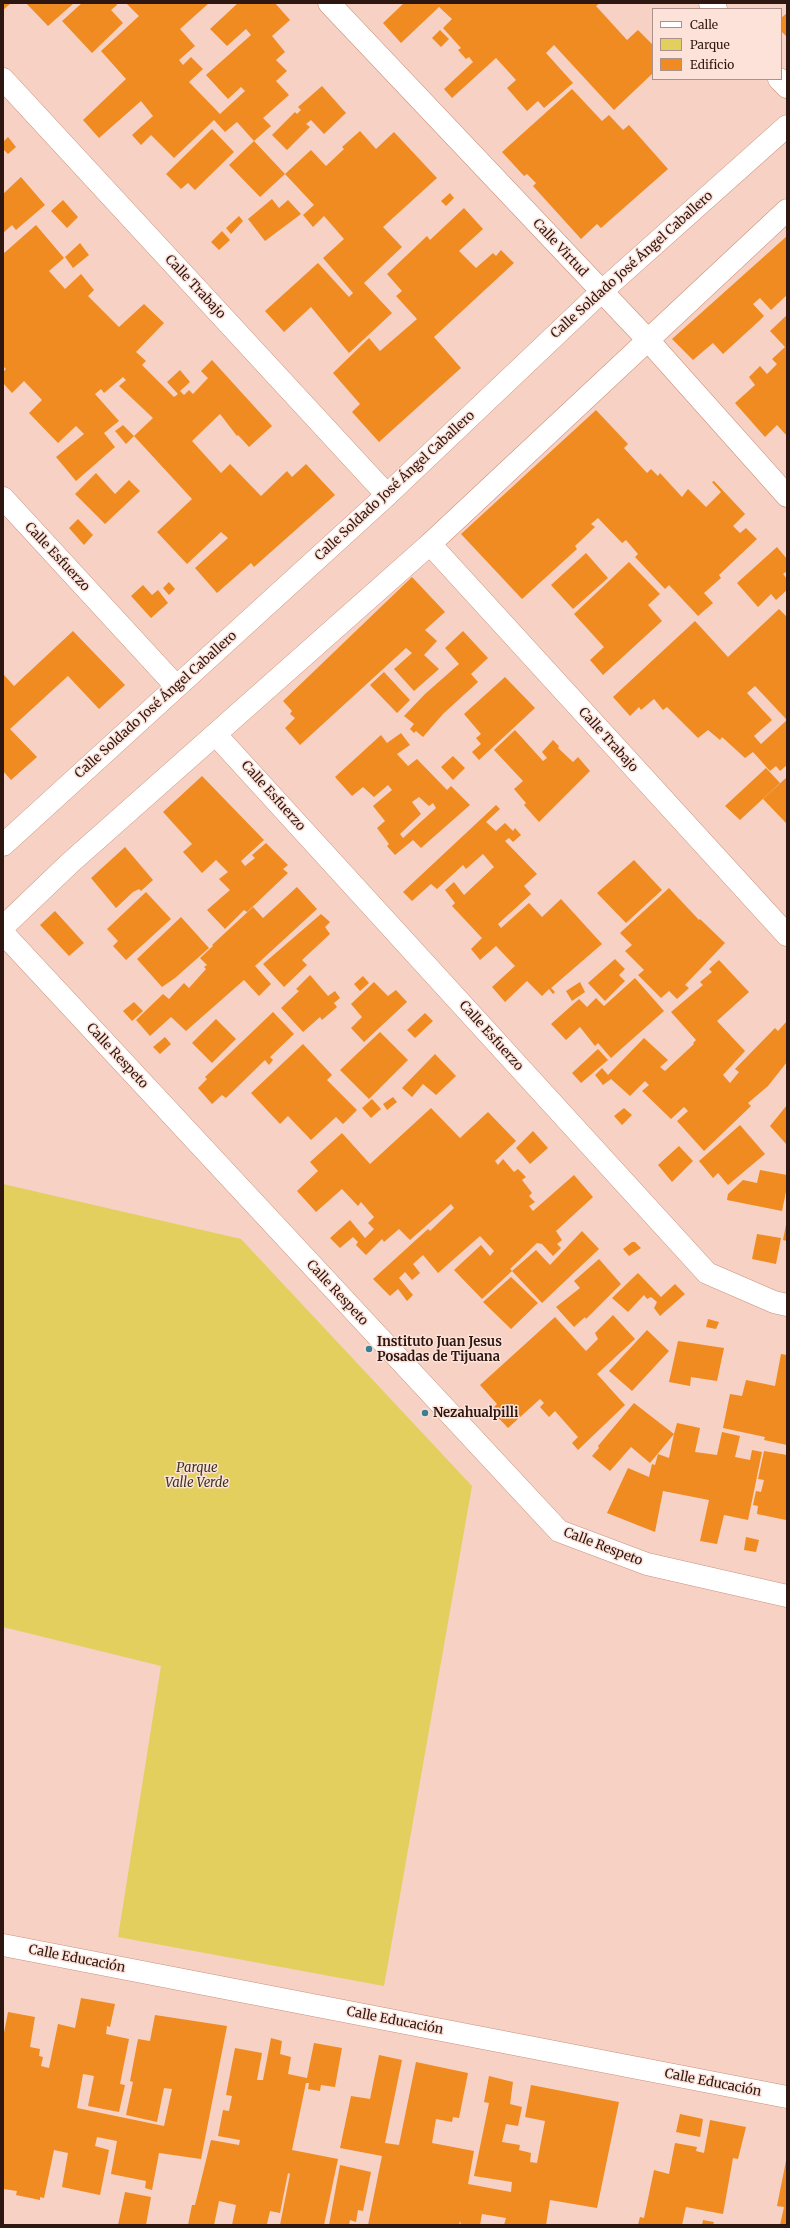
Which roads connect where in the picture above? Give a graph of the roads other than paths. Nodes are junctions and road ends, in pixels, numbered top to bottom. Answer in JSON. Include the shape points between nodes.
{"nodes":[{"id":1,"x":329,"y":3,"type":"edge"},
{"id":2,"x":3,"y":78,"type":"edge"},
{"id":3,"x":787,"y":126,"type":"edge"},
{"id":4,"x":787,"y":210,"type":"edge"},
{"id":5,"x":601,"y":292,"type":"junction"},
{"id":6,"x":647,"y":340,"type":"junction"},
{"id":7,"x":387,"y":495,"type":"junction"},
{"id":8,"x":787,"y":496,"type":"edge"},
{"id":9,"x":3,"y":498,"type":"edge"},
{"id":10,"x":430,"y":544,"type":"junction"},
{"id":11,"x":176,"y":686,"type":"junction"},
{"id":12,"x":216,"y":735,"type":"junction"},
{"id":13,"x":3,"y":845,"type":"edge"},
{"id":14,"x":3,"y":926,"type":"edge"},
{"id":15,"x":3,"y":934,"type":"edge"},
{"id":16,"x":787,"y":935,"type":"edge"},
{"id":17,"x":787,"y":1304,"type":"edge"},
{"id":18,"x":787,"y":1596,"type":"edge"},
{"id":19,"x":3,"y":1944,"type":"edge"},
{"id":20,"x":787,"y":2097,"type":"edge"}],
"edges":[{"from":1,"to":5,"type":"street","name":"Calle Virtud"},
{"from":2,"to":7,"type":"street","name":"Calle Trabajo"},
{"from":3,"to":5,"type":"street","name":"Calle Soldado José Ángel Caballero"},
{"from":4,"to":6,"type":"street"},
{"from":5,"to":6,"type":"street","name":"Calle Virtud"},
{"from":5,"to":7,"type":"street","name":"Calle Soldado José Ángel Caballero"},
{"from":6,"to":8,"type":"street","name":"Calle Virtud"},
{"from":6,"to":10,"type":"street"},
{"from":7,"to":11,"type":"street","name":"Calle Soldado José Ángel Caballero"},
{"from":9,"to":11,"type":"street","name":"Calle Esfuerzo"},
{"from":10,"to":12,"type":"street"},
{"from":10,"to":16,"type":"street","name":"Calle Trabajo"},
{"from":11,"to":13,"type":"street","name":"Calle Soldado José Ángel Caballero"},
{"from":12,"to":14,"type":"street","via":[[70,863]]},
{"from":12,"to":17,"type":"street","name":"Calle Esfuerzo","via":[[707,1273],[774,1302]]},
{"from":15,"to":18,"type":"street","name":"Calle Respeto","via":[[559,1531],[647,1564]]},
{"from":19,"to":20,"type":"street","name":"Calle Educación"}]}
